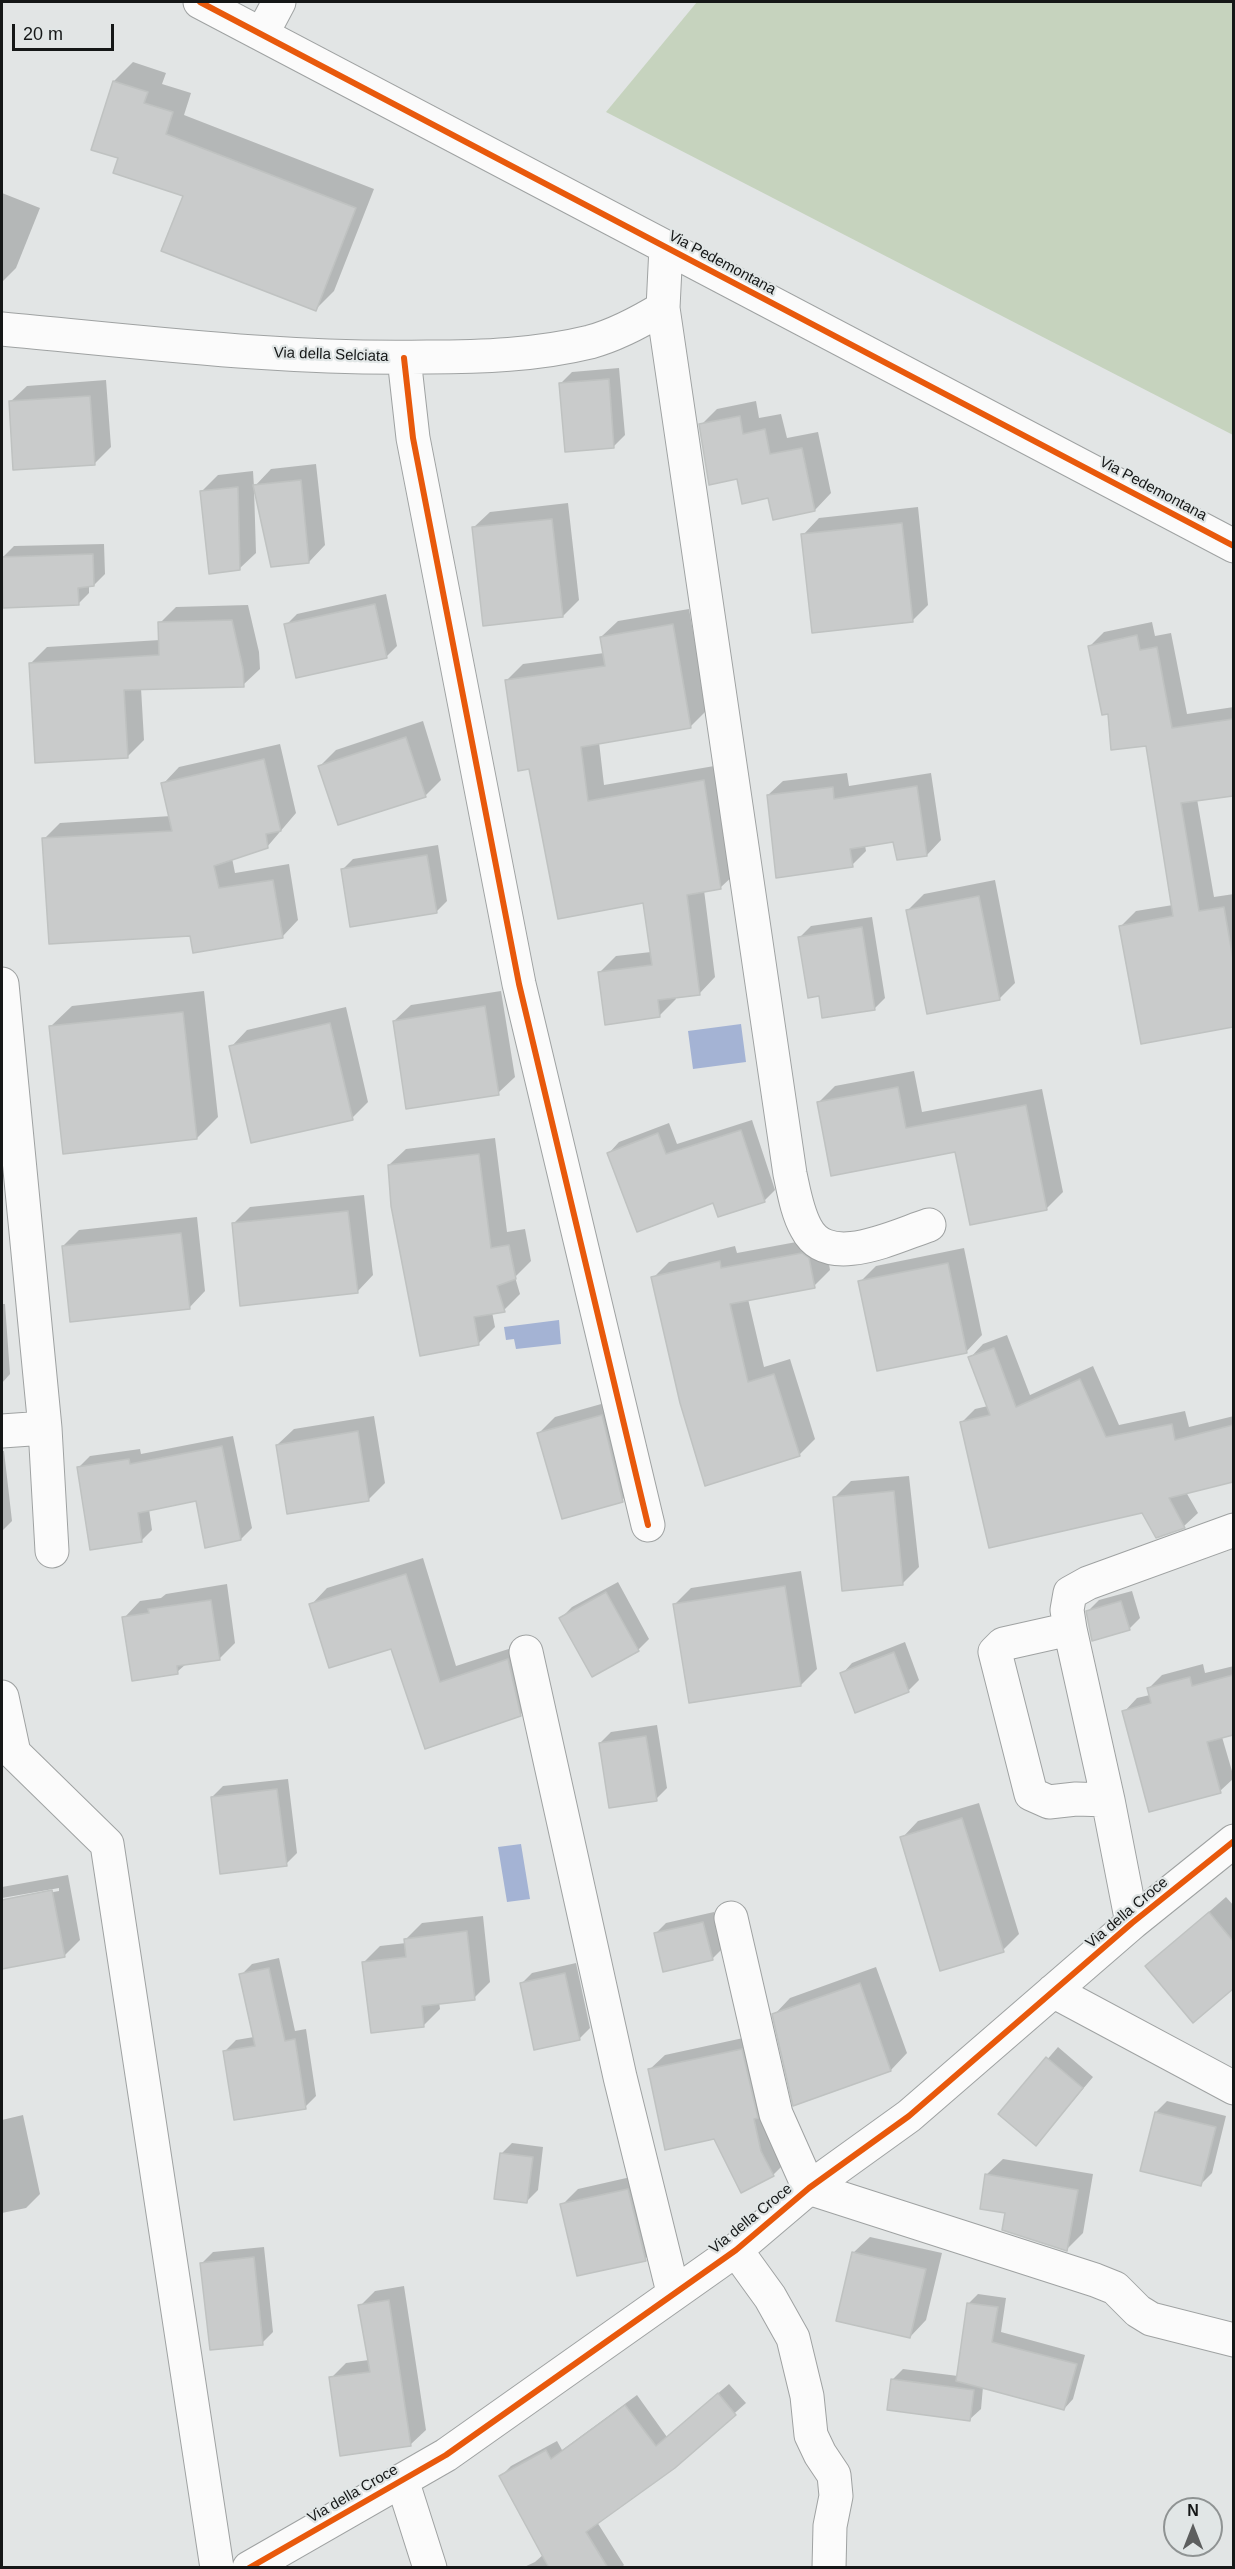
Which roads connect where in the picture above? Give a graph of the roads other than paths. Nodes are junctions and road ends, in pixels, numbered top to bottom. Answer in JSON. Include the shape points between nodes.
{"nodes":[{"id":1,"x":200,"y":2,"type":"edge"},
{"id":2,"x":279,"y":2,"type":"edge"},
{"id":3,"x":262,"y":34,"type":"junction"},
{"id":4,"x":666,"y":247,"type":"junction"},
{"id":5,"x":663,"y":308,"type":"junction"},
{"id":6,"x":2,"y":329,"type":"edge"},
{"id":7,"x":404,"y":358,"type":"junction"},
{"id":8,"x":1233,"y":546,"type":"edge"},
{"id":9,"x":2,"y":984,"type":"edge"},
{"id":10,"x":929,"y":1225,"type":"dead end"},
{"id":11,"x":45,"y":1428,"type":"junction"},
{"id":12,"x":2,"y":1431,"type":"edge"},
{"id":13,"x":648,"y":1525,"type":"dead end"},
{"id":14,"x":1233,"y":1530,"type":"edge"},
{"id":15,"x":52,"y":1551,"type":"dead end"},
{"id":16,"x":1070,"y":1629,"type":"junction"},
{"id":17,"x":526,"y":1652,"type":"dead end"},
{"id":18,"x":2,"y":1697,"type":"edge"},
{"id":19,"x":1108,"y":1800,"type":"junction"},
{"id":20,"x":1233,"y":1841,"type":"edge"},
{"id":21,"x":731,"y":1918,"type":"dead end"},
{"id":22,"x":1132,"y":1923,"type":"junction"},
{"id":23,"x":1053,"y":1991,"type":"junction"},
{"id":24,"x":1233,"y":2088,"type":"edge"},
{"id":25,"x":808,"y":2188,"type":"junction"},
{"id":26,"x":736,"y":2250,"type":"junction"},
{"id":27,"x":673,"y":2292,"type":"junction"},
{"id":28,"x":1233,"y":2340,"type":"edge"},
{"id":29,"x":402,"y":2480,"type":"junction"},
{"id":30,"x":217,"y":2568,"type":"edge"},
{"id":31,"x":249,"y":2568,"type":"edge"},
{"id":32,"x":430,"y":2568,"type":"edge"},
{"id":33,"x":829,"y":2568,"type":"edge"}],
"edges":[{"from":1,"to":3,"type":"street","name":"Via Pedemontana"},
{"from":2,"to":3,"type":"street"},
{"from":3,"to":4,"type":"street","name":"Via Pedemontana"},
{"from":4,"to":5,"type":"street"},
{"from":4,"to":8,"type":"street","name":"Via Pedemontana"},
{"from":5,"to":7,"type":"street","name":"Via della Selciata","via":[[621,332],[587,342],[507,354]]},
{"from":5,"to":10,"type":"street","via":[[796,1201],[809,1233],[832,1249],[861,1247]]},
{"from":6,"to":7,"type":"street","name":"Via della Selciata","via":[[249,351]]},
{"from":7,"to":13,"type":"street","via":[[416,450],[519,984]]},
{"from":9,"to":11,"type":"street"},
{"from":11,"to":12,"type":"street"},
{"from":11,"to":15,"type":"street"},
{"from":14,"to":16,"type":"street","via":[[1070,1593],[1066,1610]]},
{"from":16,"to":19,"type":"street"},
{"from":16,"to":19,"type":"street","via":[[1003,1644],[996,1652],[1031,1794],[1049,1802]]},
{"from":17,"to":27,"type":"street","via":[[620,2077]]},
{"from":18,"to":30,"type":"street","via":[[14,1753],[107,1844]]},
{"from":19,"to":22,"type":"street"},
{"from":20,"to":22,"type":"street","name":"Via della Croce"},
{"from":21,"to":25,"type":"street","name":"Via della Croce","via":[[776,2114]]},
{"from":22,"to":23,"type":"street","name":"Via della Croce"},
{"from":23,"to":24,"type":"street"},
{"from":23,"to":25,"type":"street","name":"Via della Croce","via":[[909,2116]]},
{"from":25,"to":26,"type":"street","name":"Via della Croce"},
{"from":25,"to":28,"type":"street","name":"Via della Croce","via":[[1095,2280],[1115,2288],[1151,2319]]},
{"from":26,"to":27,"type":"street","name":"Via della Croce"},
{"from":26,"to":33,"type":"street","name":"Via della Croce","via":[[793,2338],[812,2435],[834,2475],[836,2496],[830,2526]]},
{"from":27,"to":29,"type":"street","name":"Via della Croce","via":[[446,2455]]},
{"from":29,"to":31,"type":"street","name":"Via della Croce"},
{"from":29,"to":32,"type":"street","name":"Via della Croce"}]}
